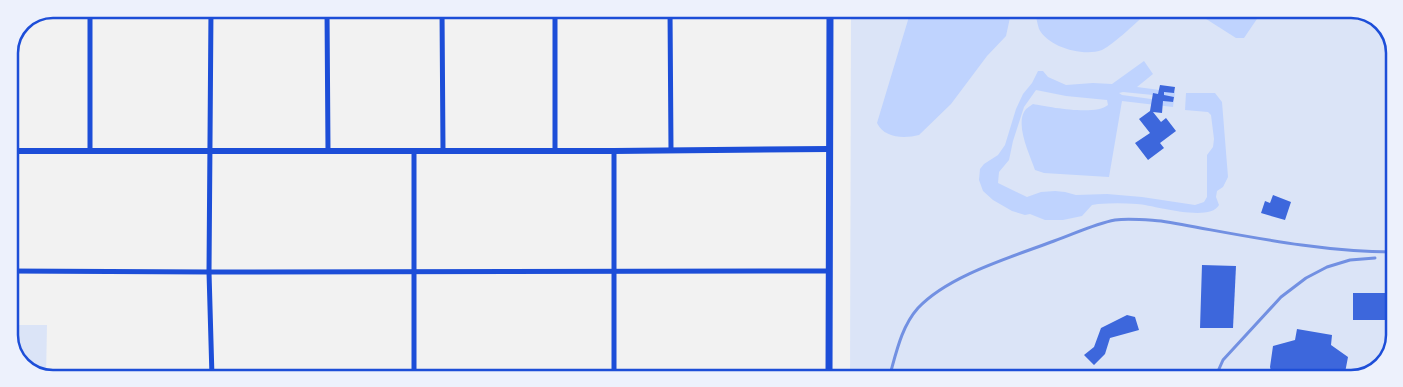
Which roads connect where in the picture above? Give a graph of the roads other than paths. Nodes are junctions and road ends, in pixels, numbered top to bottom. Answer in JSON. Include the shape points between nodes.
{"nodes":[{"id":1,"x":90,"y":18,"type":"edge"},
{"id":2,"x":211,"y":18,"type":"edge"},
{"id":3,"x":328,"y":18,"type":"edge"},
{"id":4,"x":442,"y":18,"type":"edge"},
{"id":5,"x":555,"y":18,"type":"edge"},
{"id":6,"x":670,"y":18,"type":"edge"},
{"id":7,"x":830,"y":18,"type":"edge"},
{"id":8,"x":830,"y":149,"type":"junction"},
{"id":9,"x":90,"y":150,"type":"junction"},
{"id":10,"x":211,"y":150,"type":"junction"},
{"id":11,"x":671,"y":150,"type":"junction"},
{"id":12,"x":18,"y":151,"type":"edge"},
{"id":13,"x":328,"y":151,"type":"junction"},
{"id":14,"x":414,"y":151,"type":"junction"},
{"id":15,"x":442,"y":151,"type":"junction"},
{"id":16,"x":555,"y":151,"type":"junction"},
{"id":17,"x":614,"y":151,"type":"junction"},
{"id":18,"x":18,"y":271,"type":"edge"},
{"id":19,"x":413,"y":271,"type":"junction"},
{"id":20,"x":614,"y":271,"type":"junction"},
{"id":21,"x":830,"y":271,"type":"junction"},
{"id":22,"x":210,"y":272,"type":"junction"},
{"id":23,"x":212,"y":370,"type":"edge"},
{"id":24,"x":414,"y":370,"type":"edge"},
{"id":25,"x":614,"y":370,"type":"edge"},
{"id":26,"x":830,"y":370,"type":"edge"}],
"edges":[{"from":1,"to":9,"type":"street"},
{"from":2,"to":10,"type":"street"},
{"from":3,"to":13,"type":"street"},
{"from":4,"to":15,"type":"street"},
{"from":5,"to":16,"type":"street"},
{"from":6,"to":11,"type":"street"},
{"from":7,"to":8,"type":"main road"},
{"from":8,"to":11,"type":"street"},
{"from":8,"to":21,"type":"main road"},
{"from":9,"to":10,"type":"street"},
{"from":9,"to":12,"type":"street"},
{"from":10,"to":13,"type":"street"},
{"from":10,"to":22,"type":"street"},
{"from":11,"to":17,"type":"street"},
{"from":13,"to":14,"type":"street"},
{"from":14,"to":15,"type":"street"},
{"from":14,"to":19,"type":"street"},
{"from":15,"to":16,"type":"street"},
{"from":16,"to":17,"type":"street"},
{"from":17,"to":20,"type":"street"},
{"from":18,"to":22,"type":"street"},
{"from":19,"to":20,"type":"street"},
{"from":19,"to":22,"type":"street"},
{"from":19,"to":24,"type":"street"},
{"from":20,"to":21,"type":"street"},
{"from":20,"to":25,"type":"street"},
{"from":21,"to":26,"type":"main road"},
{"from":22,"to":23,"type":"street"}]}
